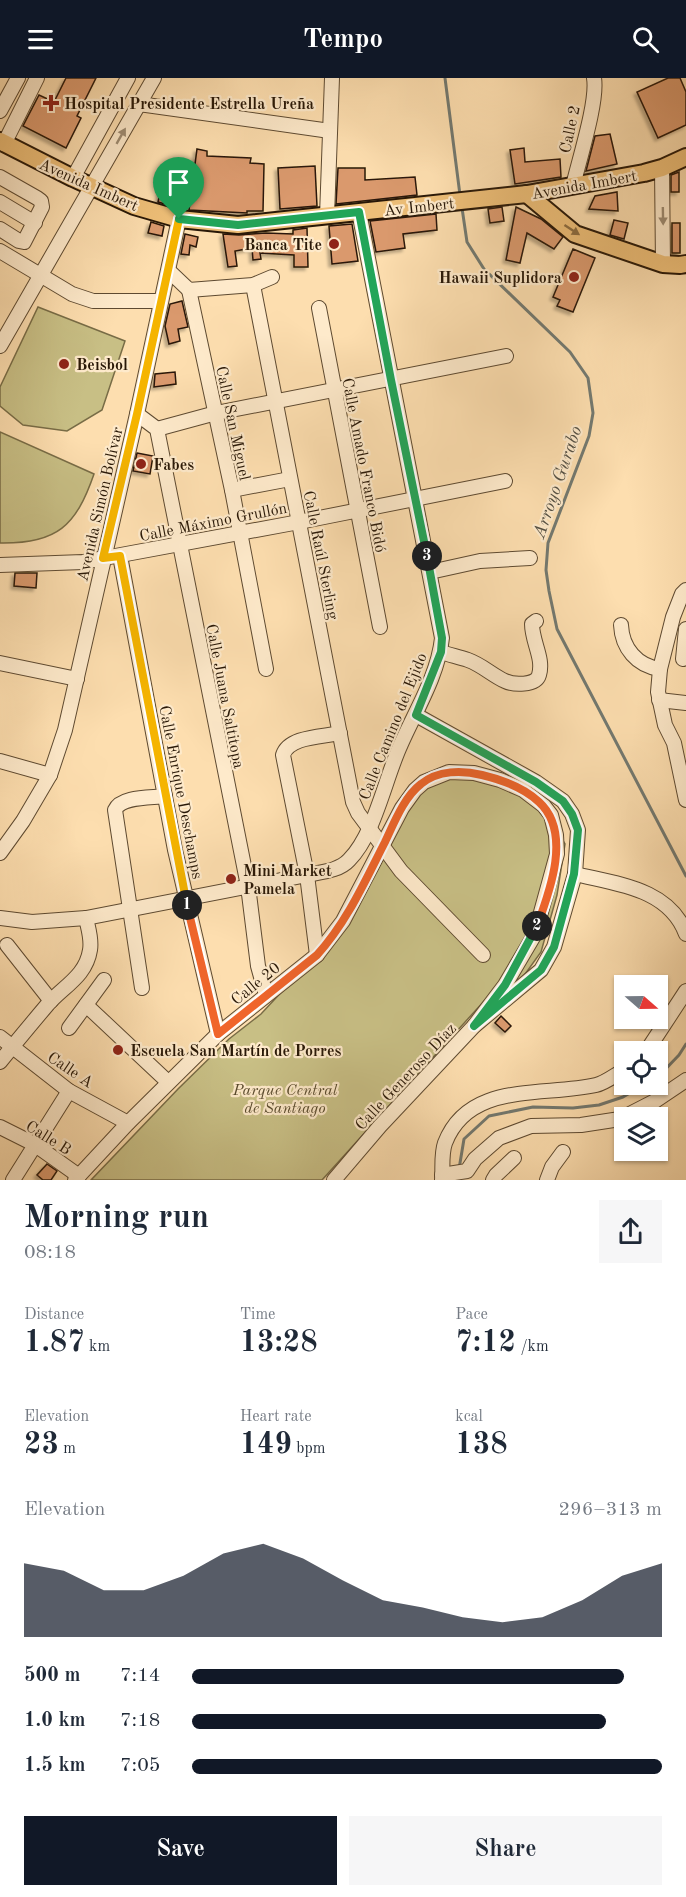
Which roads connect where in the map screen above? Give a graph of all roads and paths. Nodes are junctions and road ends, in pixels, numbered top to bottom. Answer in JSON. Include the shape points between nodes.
{"nodes":[{"id":1,"x":18,"y":78,"type":"edge"},
{"id":2,"x":37,"y":78,"type":"edge"},
{"id":3,"x":128,"y":78,"type":"edge"},
{"id":4,"x":154,"y":78,"type":"edge"},
{"id":5,"x":332,"y":78,"type":"edge"},
{"id":6,"x":594,"y":78,"type":"edge"},
{"id":7,"x":139,"y":104,"type":"junction"},
{"id":8,"x":0,"y":111,"type":"edge"},
{"id":9,"x":330,"y":131,"type":"junction"},
{"id":10,"x":2,"y":142,"type":"edge"},
{"id":11,"x":686,"y":157,"type":"edge"},
{"id":12,"x":662,"y":168,"type":"junction"},
{"id":13,"x":0,"y":177,"type":"edge"},
{"id":14,"x":73,"y":178,"type":"junction"},
{"id":15,"x":573,"y":186,"type":"junction"},
{"id":16,"x":91,"y":187,"type":"junction"},
{"id":17,"x":527,"y":194,"type":"junction"},
{"id":18,"x":479,"y":199,"type":"joint"},
{"id":19,"x":0,"y":202,"type":"edge"},
{"id":20,"x":359,"y":212,"type":"junction"},
{"id":21,"x":327,"y":216,"type":"junction"},
{"id":22,"x":179,"y":219,"type":"junction"},
{"id":23,"x":35,"y":223,"type":"junction"},
{"id":24,"x":0,"y":230,"type":"edge"},
{"id":25,"x":0,"y":251,"type":"edge"},
{"id":26,"x":663,"y":264,"type":"junction"},
{"id":27,"x":686,"y":264,"type":"edge"},
{"id":28,"x":169,"y":271,"type":"junction"},
{"id":29,"x":40,"y":274,"type":"junction"},
{"id":30,"x":273,"y":277,"type":"dead end"},
{"id":31,"x":253,"y":285,"type":"junction"},
{"id":32,"x":189,"y":290,"type":"junction"},
{"id":33,"x":162,"y":301,"type":"junction"},
{"id":34,"x":319,"y":308,"type":"dead end"},
{"id":35,"x":0,"y":346,"type":"edge"},
{"id":36,"x":506,"y":356,"type":"dead end"},
{"id":37,"x":391,"y":380,"type":"junction"},
{"id":38,"x":334,"y":391,"type":"junction"},
{"id":39,"x":275,"y":402,"type":"junction"},
{"id":40,"x":216,"y":413,"type":"junction"},
{"id":41,"x":137,"y":414,"type":"junction"},
{"id":42,"x":157,"y":429,"type":"junction"},
{"id":43,"x":291,"y":479,"type":"junction"},
{"id":44,"x":505,"y":481,"type":"dead end"},
{"id":45,"x":232,"y":490,"type":"junction"},
{"id":46,"x":415,"y":498,"type":"junction"},
{"id":47,"x":357,"y":509,"type":"junction"},
{"id":48,"x":299,"y":522,"type":"junction"},
{"id":49,"x":240,"y":532,"type":"junction"},
{"id":50,"x":178,"y":544,"type":"junction"},
{"id":51,"x":120,"y":556,"type":"junction"},
{"id":52,"x":103,"y":558,"type":"junction"},
{"id":53,"x":530,"y":558,"type":"dead end"},
{"id":54,"x":0,"y":565,"type":"edge"},
{"id":55,"x":430,"y":573,"type":"junction"},
{"id":56,"x":686,"y":590,"type":"edge"},
{"id":57,"x":536,"y":621,"type":"dead end"},
{"id":58,"x":621,"y":625,"type":"dead end"},
{"id":59,"x":380,"y":627,"type":"dead end"},
{"id":60,"x":686,"y":629,"type":"edge"},
{"id":61,"x":441,"y":652,"type":"junction"},
{"id":62,"x":684,"y":659,"type":"edge"},
{"id":63,"x":0,"y":663,"type":"edge"},
{"id":64,"x":661,"y":663,"type":"junction"},
{"id":65,"x":266,"y":669,"type":"dead end"},
{"id":66,"x":77,"y":679,"type":"junction"},
{"id":67,"x":659,"y":700,"type":"junction"},
{"id":68,"x":686,"y":703,"type":"edge"},
{"id":69,"x":416,"y":715,"type":"junction"},
{"id":70,"x":340,"y":733,"type":"junction"},
{"id":71,"x":680,"y":742,"type":"edge"},
{"id":72,"x":0,"y":761,"type":"edge"},
{"id":73,"x":50,"y":775,"type":"junction"},
{"id":74,"x":165,"y":796,"type":"junction"},
{"id":75,"x":686,"y":800,"type":"edge"},
{"id":76,"x":369,"y":827,"type":"junction"},
{"id":77,"x":382,"y":846,"type":"junction"},
{"id":78,"x":0,"y":853,"type":"edge"},
{"id":79,"x":574,"y":874,"type":"junction"},
{"id":80,"x":307,"y":875,"type":"junction"},
{"id":81,"x":248,"y":886,"type":"junction"},
{"id":82,"x":185,"y":897,"type":"junction"},
{"id":83,"x":130,"y":910,"type":"junction"},
{"id":84,"x":680,"y":911,"type":"edge"},
{"id":85,"x":0,"y":918,"type":"edge"},
{"id":86,"x":86,"y":918,"type":"junction"},
{"id":87,"x":686,"y":934,"type":"edge"},
{"id":88,"x":7,"y":945,"type":"dead end"},
{"id":89,"x":317,"y":955,"type":"junction"},
{"id":90,"x":483,"y":955,"type":"dead end"},
{"id":91,"x":105,"y":980,"type":"dead end"},
{"id":92,"x":142,"y":988,"type":"dead end"},
{"id":93,"x":686,"y":991,"type":"edge"},
{"id":94,"x":266,"y":995,"type":"junction"},
{"id":95,"x":51,"y":1001,"type":"junction"},
{"id":96,"x":86,"y":1005,"type":"junction"},
{"id":97,"x":474,"y":1026,"type":"junction"},
{"id":98,"x":69,"y":1028,"type":"dead end"},
{"id":99,"x":218,"y":1034,"type":"junction"},
{"id":100,"x":0,"y":1036,"type":"edge"},
{"id":101,"x":653,"y":1041,"type":"edge"},
{"id":102,"x":12,"y":1047,"type":"junction"},
{"id":103,"x":0,"y":1062,"type":"edge"},
{"id":104,"x":614,"y":1076,"type":"edge"},
{"id":105,"x":686,"y":1080,"type":"edge"},
{"id":106,"x":168,"y":1082,"type":"junction"},
{"id":107,"x":69,"y":1091,"type":"junction"},
{"id":108,"x":128,"y":1122,"type":"junction"},
{"id":109,"x":0,"y":1127,"type":"edge"},
{"id":110,"x":34,"y":1144,"type":"junction"},
{"id":111,"x":563,"y":1152,"type":"dead end"},
{"id":112,"x":514,"y":1158,"type":"dead end"},
{"id":113,"x":449,"y":1175,"type":"edge"},
{"id":114,"x":77,"y":1178,"type":"edge"},
{"id":115,"x":13,"y":1180,"type":"edge"},
{"id":116,"x":334,"y":1180,"type":"edge"},
{"id":117,"x":493,"y":1180,"type":"edge"},
{"id":118,"x":547,"y":1180,"type":"edge"}],
"edges":[{"from":1,"to":8,"type":"street"},
{"from":2,"to":10,"type":"street"},
{"from":3,"to":14,"type":"street"},
{"from":4,"to":7,"type":"street"},
{"from":5,"to":9,"type":"street"},
{"from":6,"to":15,"type":"street","name":"Calle 2","via":[[590,116]]},
{"from":7,"to":9,"type":"street"},
{"from":16,"to":7,"type":"street","one_way":true},
{"from":9,"to":21,"type":"street"},
{"from":10,"to":14,"type":"main road","name":"Avenida Imbert"},
{"from":11,"to":12,"type":"main road","name":"Avenida Imbert"},
{"from":12,"to":15,"type":"main road","name":"Avenida Imbert"},
{"from":12,"to":26,"type":"street","one_way":true},
{"from":13,"to":23,"type":"street","via":[[41,201],[41,213]]},
{"from":14,"to":16,"type":"main road","name":"Avenida Imbert"},
{"from":15,"to":17,"type":"main road","name":"Avenida Imbert"},
{"from":16,"to":22,"type":"main road","name":"Avenida Imbert","via":[[134,206]]},
{"from":16,"to":29,"type":"street"},
{"from":17,"to":18,"type":"main road","name":"Avenida Imbert"},
{"from":17,"to":26,"type":"main road","one_way":true,"via":[[575,234]]},
{"from":18,"to":20,"type":"main road","name":"Av Imbert"},
{"from":19,"to":23,"type":"street"},
{"from":20,"to":21,"type":"main road","name":"Avenida Imbert"},
{"from":20,"to":37,"type":"street","name":"Calle Camino del Ejido"},
{"from":21,"to":22,"type":"main road","name":"Avenida Imbert","via":[[238,225]]},
{"from":22,"to":28,"type":"street","name":"Avenida Simón Bolívar"},
{"from":23,"to":24,"type":"street","via":[[24,242]]},
{"from":25,"to":29,"type":"street"},
{"from":26,"to":27,"type":"main road"},
{"from":28,"to":32,"type":"street"},
{"from":28,"to":33,"type":"street","name":"Avenida Simón Bolívar"},
{"from":29,"to":33,"type":"street","via":[[72,294],[93,301]]},
{"from":29,"to":35,"type":"street"},
{"from":30,"to":31,"type":"street"},
{"from":31,"to":32,"type":"street"},
{"from":31,"to":39,"type":"street","name":"Calle Raúl Sterling"},
{"from":32,"to":40,"type":"street","name":"Calle San Miguel"},
{"from":33,"to":41,"type":"street","name":"Avenida Simón Bolívar"},
{"from":34,"to":38,"type":"street","name":"Calle Amado Franco Bidó"},
{"from":36,"to":37,"type":"street"},
{"from":37,"to":38,"type":"street"},
{"from":37,"to":46,"type":"street","name":"Calle Camino del Ejido"},
{"from":38,"to":39,"type":"street"},
{"from":38,"to":47,"type":"street","name":"Calle Amado Franco Bidó"},
{"from":39,"to":40,"type":"street"},
{"from":39,"to":43,"type":"street","name":"Calle Raúl Sterling"},
{"from":40,"to":42,"type":"street"},
{"from":40,"to":45,"type":"street","name":"Calle San Miguel"},
{"from":41,"to":42,"type":"street"},
{"from":41,"to":52,"type":"street","name":"Avenida Simón Bolívar"},
{"from":42,"to":50,"type":"street","name":"Calle Juana Saltitopa"},
{"from":43,"to":45,"type":"street"},
{"from":43,"to":48,"type":"street","name":"Calle Raúl Sterling"},
{"from":44,"to":46,"type":"street","name":"Calle Máximo Grullón"},
{"from":45,"to":49,"type":"street","name":"Calle San Miguel"},
{"from":46,"to":47,"type":"street","name":"Calle Máximo Grullón"},
{"from":46,"to":55,"type":"street","name":"Calle Camino del Ejido"},
{"from":47,"to":48,"type":"street","name":"Calle Máximo Grullón"},
{"from":47,"to":59,"type":"street","name":"Calle Amado Franco Bidó"},
{"from":48,"to":49,"type":"street","name":"Calle Máximo Grullón"},
{"from":48,"to":70,"type":"street","name":"Calle Raúl Sterling"},
{"from":49,"to":50,"type":"street","name":"Calle Máximo Grullón"},
{"from":49,"to":65,"type":"street","name":"Calle San Miguel"},
{"from":50,"to":51,"type":"street","name":"Calle Máximo Grullón"},
{"from":50,"to":81,"type":"street","name":"Calle Juana Saltitopa"},
{"from":51,"to":52,"type":"street","name":"Calle Máximo Grullón"},
{"from":51,"to":74,"type":"street","name":"Calle Enrique Deschamps"},
{"from":52,"to":54,"type":"street","name":"Calle Máximo Grullón"},
{"from":52,"to":66,"type":"street","name":"Avenida Simón Bolívar"},
{"from":53,"to":55,"type":"street","via":[[480,561]]},
{"from":55,"to":61,"type":"street","name":"Calle Camino del Ejido"},
{"from":56,"to":64,"type":"street","via":[[677,603]]},
{"from":57,"to":61,"type":"street","via":[[532,630],[540,674],[530,683],[507,682],[468,660]]},
{"from":58,"to":64,"type":"street","via":[[621,635],[643,666]]},
{"from":60,"to":62,"type":"street"},
{"from":61,"to":69,"type":"street","name":"Calle Camino del Ejido"},
{"from":62,"to":64,"type":"street"},
{"from":63,"to":66,"type":"street"},
{"from":64,"to":67,"type":"street"},
{"from":66,"to":73,"type":"street","name":"Avenida Simón Bolívar"},
{"from":67,"to":68,"type":"street"},
{"from":67,"to":71,"type":"street","via":[[665,725]]},
{"from":69,"to":76,"type":"street","name":"Calle Camino del Ejido","via":[[400,744]]},
{"from":69,"to":79,"type":"street","name":"Calle Generoso Díaz","via":[[563,801],[578,830]]},
{"from":70,"to":76,"type":"street","name":"Calle Raúl Sterling","via":[[353,802]]},
{"from":70,"to":80,"type":"street","via":[[294,742],[284,755]]},
{"from":71,"to":75,"type":"street"},
{"from":72,"to":73,"type":"street"},
{"from":73,"to":78,"type":"street","name":"Avenida Simón Bolívar"},
{"from":74,"to":82,"type":"street","name":"Calle Enrique Deschamps"},
{"from":74,"to":83,"type":"street","via":[[124,802],[115,810]]},
{"from":76,"to":77,"type":"street","name":"Calle Raúl Sterling"},
{"from":76,"to":80,"type":"street","name":"Calle Camino del Ejido","via":[[362,845],[347,862]]},
{"from":77,"to":89,"type":"street","name":"Calle 20","via":[[343,921]]},
{"from":77,"to":90,"type":"street","name":"Calle Raúl Sterling","via":[[401,871]]},
{"from":77,"to":97,"type":"street","name":"Calle 20","via":[[415,789],[449,772],[474,773],[512,784],[536,798],[551,815],[557,854],[535,934],[505,985]]},
{"from":79,"to":84,"type":"street","via":[[639,890]]},
{"from":79,"to":97,"type":"street","name":"Calle Generoso Díaz","via":[[554,947],[541,970]]},
{"from":80,"to":81,"type":"street","name":"Calle Camino del Ejido"},
{"from":80,"to":89,"type":"street"},
{"from":81,"to":82,"type":"street","name":"Calle Camino del Ejido"},
{"from":81,"to":94,"type":"street","name":"Calle Juana Saltitopa","via":[[258,966]]},
{"from":82,"to":83,"type":"street","name":"Calle Camino del Ejido"},
{"from":82,"to":99,"type":"street","name":"Calle Enrique Deschamps"},
{"from":83,"to":86,"type":"street","name":"Calle Camino del Ejido"},
{"from":83,"to":92,"type":"street"},
{"from":84,"to":87,"type":"street"},
{"from":85,"to":86,"type":"street","name":"Calle Camino del Ejido","via":[[32,922]]},
{"from":86,"to":95,"type":"street","via":[[90,940],[87,960],[76,979]]},
{"from":88,"to":95,"type":"street"},
{"from":89,"to":94,"type":"street","name":"Calle 20"},
{"from":91,"to":96,"type":"street"},
{"from":93,"to":101,"type":"street"},
{"from":94,"to":99,"type":"street","name":"Calle 20"},
{"from":95,"to":102,"type":"street"},
{"from":96,"to":98,"type":"street"},
{"from":96,"to":106,"type":"street"},
{"from":97,"to":116,"type":"street","name":"Calle Generoso Díaz"},
{"from":99,"to":106,"type":"street","name":"Calle 20"},
{"from":100,"to":102,"type":"street","name":"Calle A"},
{"from":102,"to":103,"type":"street"},
{"from":102,"to":107,"type":"street","name":"Calle A"},
{"from":104,"to":113,"type":"street","via":[[599,1084],[487,1100],[465,1113],[444,1145]]},
{"from":105,"to":113,"type":"street","via":[[620,1119],[531,1126],[499,1138],[467,1171]]},
{"from":106,"to":108,"type":"street","name":"Calle 20"},
{"from":107,"to":108,"type":"street","name":"Calle A"},
{"from":107,"to":110,"type":"street"},
{"from":108,"to":114,"type":"street","name":"Calle 20"},
{"from":109,"to":110,"type":"street","name":"Calle B"},
{"from":110,"to":114,"type":"street","name":"Calle B"},
{"from":110,"to":115,"type":"street"},
{"from":111,"to":118,"type":"street"},
{"from":112,"to":117,"type":"street"}]}
